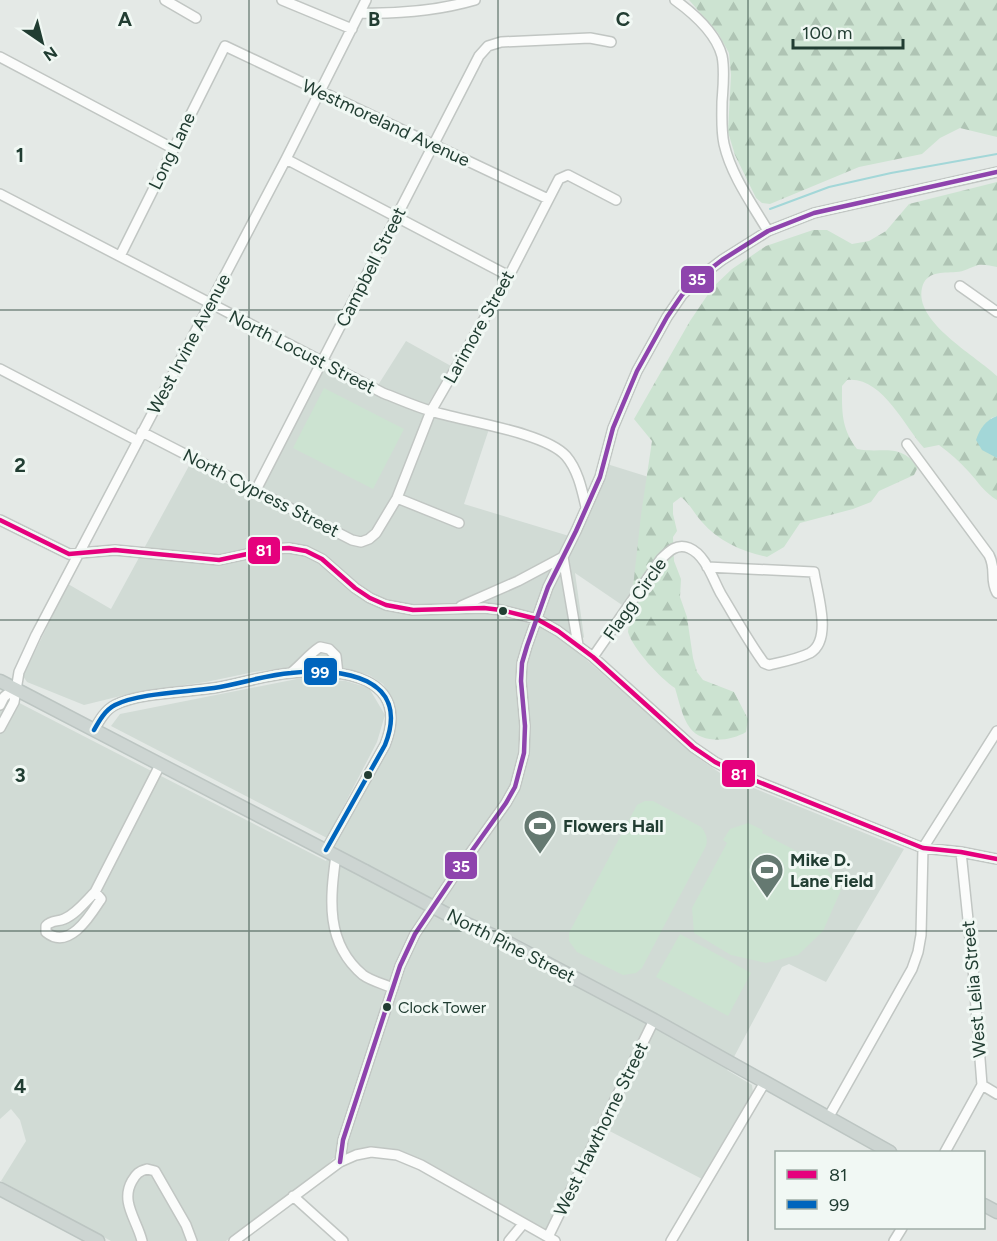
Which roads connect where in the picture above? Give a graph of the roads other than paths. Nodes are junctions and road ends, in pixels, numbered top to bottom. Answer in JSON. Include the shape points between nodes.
{"nodes":[{"id":1,"x":165,"y":0,"type":"edge"},
{"id":2,"x":282,"y":0,"type":"edge"},
{"id":3,"x":366,"y":0,"type":"edge"},
{"id":4,"x":476,"y":0,"type":"edge"},
{"id":5,"x":675,"y":0,"type":"edge"},
{"id":6,"x":360,"y":13,"type":"junction"},
{"id":7,"x":196,"y":18,"type":"dead end"},
{"id":8,"x":352,"y":29,"type":"junction"},
{"id":9,"x":611,"y":42,"type":"dead end"},
{"id":10,"x":225,"y":46,"type":"joint"},
{"id":11,"x":0,"y":57,"type":"edge"},
{"id":12,"x":320,"y":91,"type":"junction"},
{"id":13,"x":434,"y":145,"type":"junction"},
{"id":14,"x":174,"y":149,"type":"junction"},
{"id":15,"x":286,"y":159,"type":"junction"},
{"id":16,"x":997,"y":172,"type":"edge"},
{"id":17,"x":0,"y":194,"type":"edge"},
{"id":18,"x":548,"y":199,"type":"junction"},
{"id":19,"x":616,"y":200,"type":"dead end"},
{"id":20,"x":396,"y":217,"type":"junction"},
{"id":21,"x":768,"y":231,"type":"junction"},
{"id":22,"x":120,"y":256,"type":"junction"},
{"id":23,"x":509,"y":276,"type":"junction"},
{"id":24,"x":960,"y":286,"type":"dead end"},
{"id":25,"x":210,"y":304,"type":"junction"},
{"id":26,"x":997,"y":312,"type":"edge"},
{"id":27,"x":322,"y":362,"type":"junction"},
{"id":28,"x":0,"y":369,"type":"edge"},
{"id":29,"x":431,"y":411,"type":"junction"},
{"id":30,"x":140,"y":437,"type":"junction"},
{"id":31,"x":907,"y":444,"type":"dead end"},
{"id":32,"x":256,"y":490,"type":"junction"},
{"id":33,"x":397,"y":498,"type":"junction"},
{"id":34,"x":587,"y":508,"type":"junction"},
{"id":35,"x":0,"y":520,"type":"edge"},
{"id":36,"x":459,"y":522,"type":"dead end"},
{"id":37,"x":78,"y":555,"type":"junction"},
{"id":38,"x":562,"y":557,"type":"junction"},
{"id":39,"x":707,"y":567,"type":"junction"},
{"id":40,"x":997,"y":593,"type":"edge"},
{"id":41,"x":455,"y":609,"type":"junction"},
{"id":42,"x":537,"y":619,"type":"junction"},
{"id":43,"x":578,"y":645,"type":"junction"},
{"id":44,"x":593,"y":657,"type":"junction"},
{"id":45,"x":292,"y":672,"type":"junction"},
{"id":46,"x":338,"y":674,"type":"junction"},
{"id":47,"x":0,"y":681,"type":"edge"},
{"id":48,"x":15,"y":688,"type":"junction"},
{"id":49,"x":0,"y":705,"type":"edge"},
{"id":50,"x":0,"y":728,"type":"edge"},
{"id":51,"x":94,"y":730,"type":"junction"},
{"id":52,"x":997,"y":731,"type":"edge"},
{"id":53,"x":160,"y":765,"type":"junction"},
{"id":54,"x":923,"y":848,"type":"junction"},
{"id":55,"x":961,"y":852,"type":"junction"},
{"id":56,"x":331,"y":853,"type":"junction"},
{"id":57,"x":997,"y":859,"type":"edge"},
{"id":58,"x":98,"y":895,"type":"junction"},
{"id":59,"x":393,"y":988,"type":"junction"},
{"id":60,"x":654,"y":1020,"type":"junction"},
{"id":61,"x":765,"y":1083,"type":"junction"},
{"id":62,"x":982,"y":1085,"type":"junction"},
{"id":63,"x":997,"y":1094,"type":"edge"},
{"id":64,"x":828,"y":1118,"type":"junction"},
{"id":65,"x":888,"y":1151,"type":"edge"},
{"id":66,"x":946,"y":1151,"type":"edge"},
{"id":67,"x":340,"y":1162,"type":"junction"},
{"id":68,"x":0,"y":1190,"type":"edge"},
{"id":69,"x":293,"y":1196,"type":"junction"},
{"id":70,"x":523,"y":1224,"type":"junction"},
{"id":71,"x":551,"y":1239,"type":"edge"},
{"id":72,"x":98,"y":1241,"type":"edge"},
{"id":73,"x":142,"y":1241,"type":"edge"},
{"id":74,"x":192,"y":1241,"type":"edge"},
{"id":75,"x":234,"y":1241,"type":"edge"},
{"id":76,"x":343,"y":1241,"type":"edge"},
{"id":77,"x":509,"y":1241,"type":"edge"},
{"id":78,"x":671,"y":1241,"type":"edge"}],
"edges":[{"from":1,"to":7,"type":"street"},
{"from":2,"to":8,"type":"street"},
{"from":3,"to":6,"type":"street","name":"West Irvine Avenue"},
{"from":4,"to":6,"type":"street","via":[[425,11]]},
{"from":5,"to":21,"type":"street","via":[[714,38],[722,55],[724,145]]},
{"from":6,"to":8,"type":"street","name":"West Irvine Avenue"},
{"from":8,"to":12,"type":"street","name":"West Irvine Avenue"},
{"from":9,"to":13,"type":"street","name":"Campbell Street","via":[[590,38],[488,46],[479,56]]},
{"from":10,"to":12,"type":"street","name":"Westmoreland Avenue"},
{"from":10,"to":14,"type":"street","name":"Long Lane"},
{"from":11,"to":14,"type":"street"},
{"from":12,"to":13,"type":"street","name":"Westmoreland Avenue"},
{"from":12,"to":15,"type":"street","name":"West Irvine Avenue"},
{"from":13,"to":18,"type":"street","name":"Westmoreland Avenue"},
{"from":13,"to":20,"type":"street","name":"Campbell Street"},
{"from":14,"to":22,"type":"street","name":"Long Lane"},
{"from":15,"to":20,"type":"street"},
{"from":15,"to":25,"type":"street","name":"West Irvine Avenue"},
{"from":16,"to":21,"type":"street","via":[[814,213]]},
{"from":17,"to":22,"type":"street","name":"North Locust Street"},
{"from":18,"to":19,"type":"street","name":"Larimore Street","via":[[559,179],[568,175]]},
{"from":18,"to":23,"type":"street","name":"Larimore Street"},
{"from":20,"to":23,"type":"street"},
{"from":20,"to":27,"type":"street","name":"Campbell Street"},
{"from":21,"to":34,"type":"street","via":[[701,276],[667,317],[625,399]]},
{"from":22,"to":25,"type":"street","name":"North Locust Street"},
{"from":23,"to":29,"type":"street","name":"Larimore Street"},
{"from":24,"to":26,"type":"street"},
{"from":25,"to":27,"type":"street","name":"North Locust Street"},
{"from":25,"to":30,"type":"street","name":"West Irvine Avenue"},
{"from":27,"to":29,"type":"street","name":"North Locust Street","via":[[383,393]]},
{"from":27,"to":32,"type":"street","name":"Campbell Street"},
{"from":28,"to":30,"type":"street","name":"North Cypress Street"},
{"from":29,"to":33,"type":"street","name":"Larimore Street"},
{"from":29,"to":34,"type":"street","name":"North Locust Street","via":[[550,445],[565,455],[575,471]]},
{"from":30,"to":32,"type":"street","name":"North Cypress Street"},
{"from":30,"to":37,"type":"street","name":"West Irvine Avenue"},
{"from":31,"to":40,"type":"street","via":[[989,555],[995,568]]},
{"from":32,"to":33,"type":"street","name":"North Cypress Street","via":[[361,542],[376,533]]},
{"from":33,"to":36,"type":"street"},
{"from":34,"to":38,"type":"street"},
{"from":35,"to":37,"type":"street"},
{"from":37,"to":41,"type":"street","via":[[115,550],[219,561],[289,548],[322,559],[355,588],[386,605],[413,610]]},
{"from":37,"to":48,"type":"street","name":"West Irvine Avenue","via":[[23,663]]},
{"from":38,"to":41,"type":"street"},
{"from":38,"to":42,"type":"street"},
{"from":38,"to":43,"type":"street"},
{"from":39,"to":39,"type":"street","name":"Flagg Circle","via":[[764,663],[800,656],[818,645],[823,630],[814,572]]},
{"from":39,"to":44,"type":"street","name":"Flagg Circle","via":[[691,549],[681,546],[671,550]]},
{"from":41,"to":42,"type":"street","via":[[501,610]]},
{"from":42,"to":43,"type":"street"},
{"from":42,"to":59,"type":"street","via":[[522,663],[524,753],[515,787],[415,934]]},
{"from":43,"to":44,"type":"street"},
{"from":44,"to":54,"type":"street","via":[[715,762]]},
{"from":45,"to":46,"type":"street"},
{"from":45,"to":46,"type":"street","via":[[320,647],[336,656]]},
{"from":45,"to":51,"type":"street","via":[[114,705]]},
{"from":46,"to":56,"type":"street","via":[[371,682],[384,694],[392,711],[385,745]]},
{"from":47,"to":48,"type":"main road","name":"North Pine Street"},
{"from":48,"to":49,"type":"street"},
{"from":48,"to":50,"type":"street","name":"West Irvine Avenue","via":[[14,702]]},
{"from":48,"to":51,"type":"main road","name":"North Pine Street"},
{"from":51,"to":53,"type":"main road","name":"North Pine Street"},
{"from":52,"to":54,"type":"street"},
{"from":53,"to":56,"type":"main road","name":"North Pine Street"},
{"from":53,"to":58,"type":"street"},
{"from":54,"to":55,"type":"street"},
{"from":54,"to":64,"type":"street","via":[[918,952]]},
{"from":55,"to":57,"type":"street"},
{"from":55,"to":62,"type":"street","name":"West Lelia Street"},
{"from":56,"to":59,"type":"street","via":[[337,942],[364,976]]},
{"from":56,"to":60,"type":"main road","name":"North Pine Street","bridge":true},
{"from":58,"to":58,"type":"street","via":[[66,918],[49,922],[46,932],[60,937],[82,927]]},
{"from":59,"to":67,"type":"street"},
{"from":60,"to":61,"type":"main road","name":"North Pine Street"},
{"from":60,"to":71,"type":"street","name":"West Hawthorne Street"},
{"from":61,"to":64,"type":"main road","name":"North Pine Street"},
{"from":61,"to":78,"type":"street"},
{"from":62,"to":63,"type":"street"},
{"from":62,"to":66,"type":"street"},
{"from":64,"to":65,"type":"main road","name":"North Pine Street"},
{"from":67,"to":69,"type":"street"},
{"from":67,"to":70,"type":"street","via":[[371,1152],[397,1155]]},
{"from":68,"to":72,"type":"main road"},
{"from":69,"to":75,"type":"street"},
{"from":69,"to":76,"type":"street"},
{"from":70,"to":71,"type":"street"},
{"from":70,"to":77,"type":"street"},
{"from":73,"to":74,"type":"street","via":[[127,1197],[128,1188],[135,1174],[151,1169]]}]}
